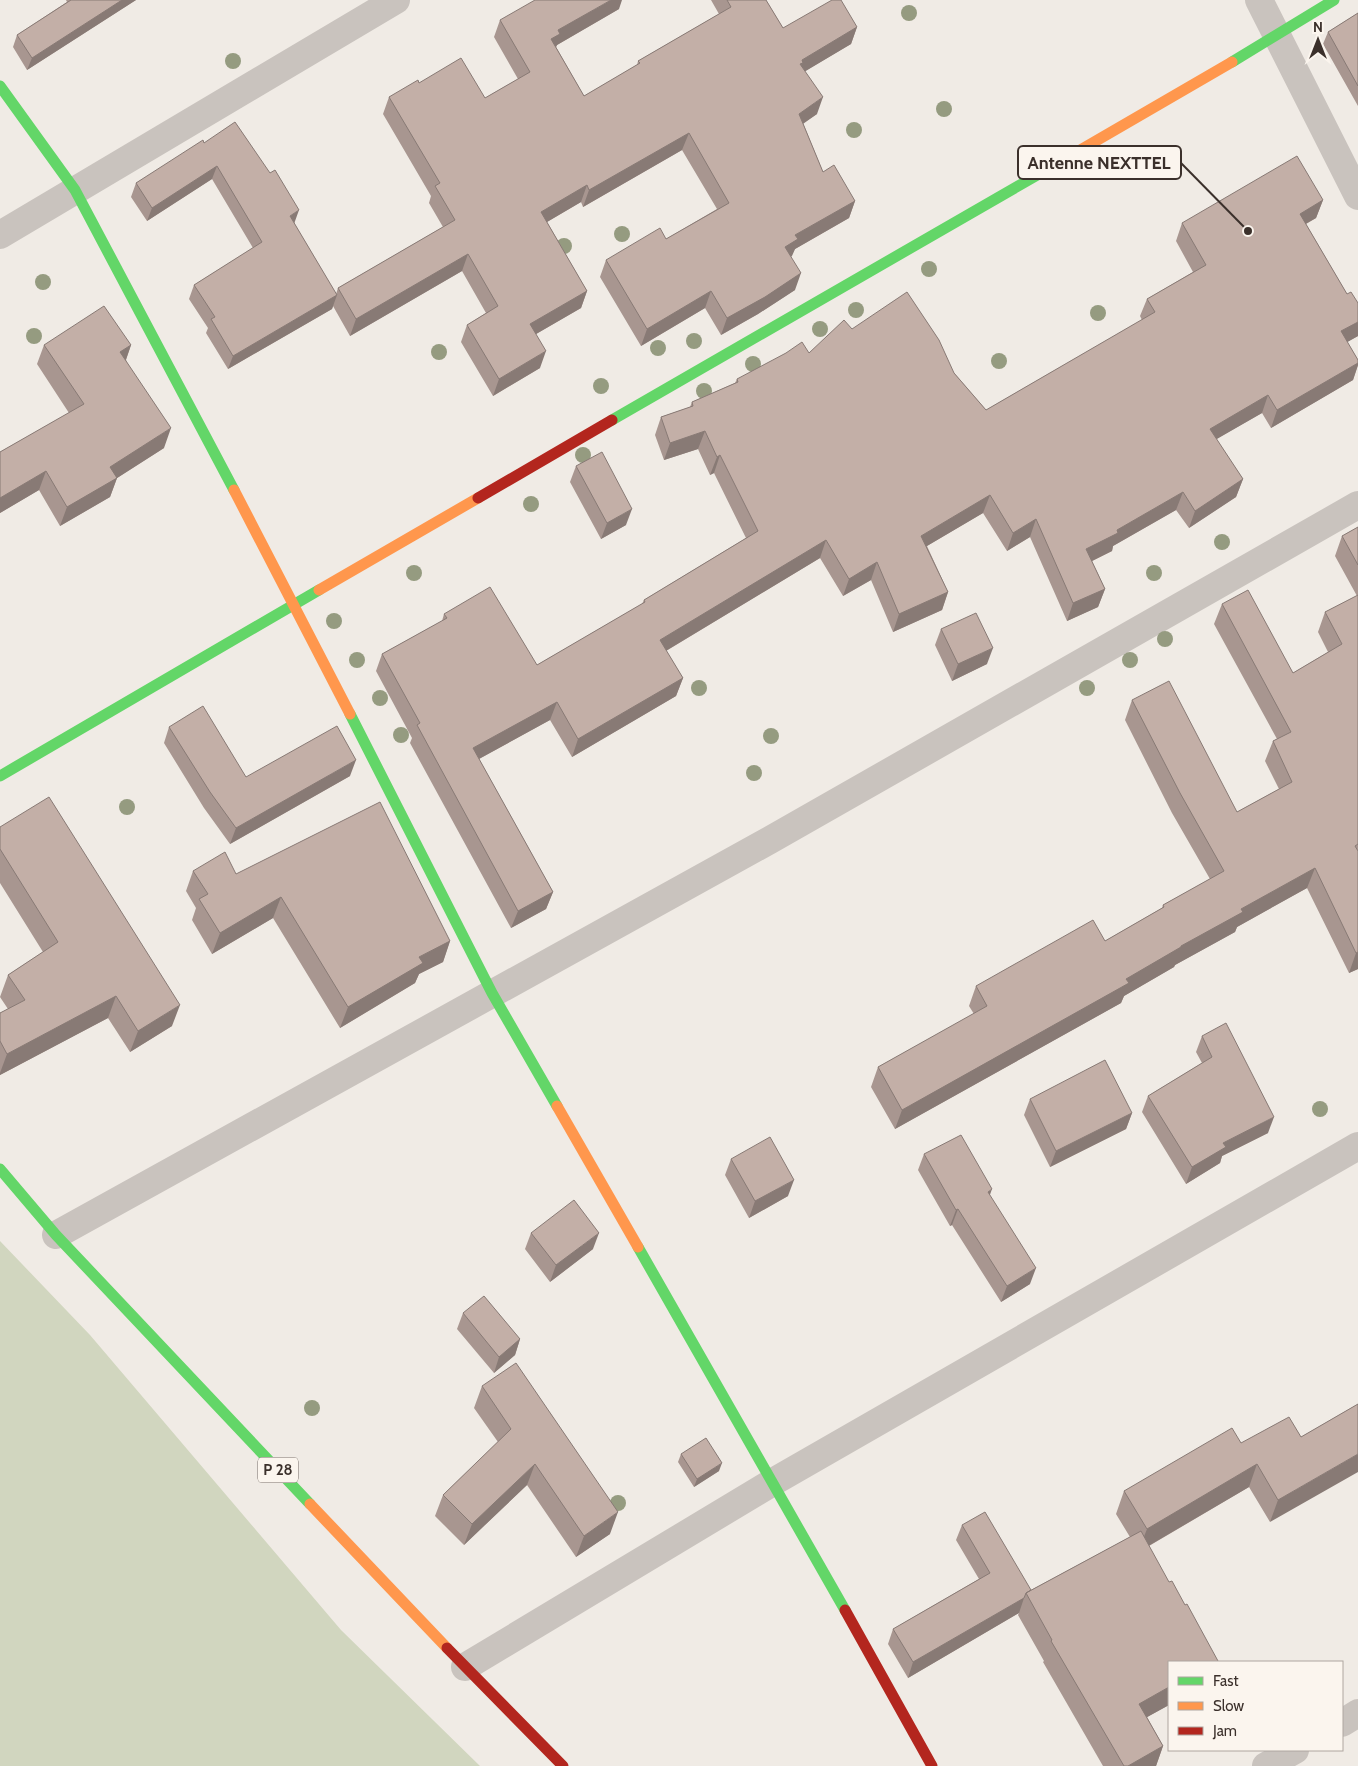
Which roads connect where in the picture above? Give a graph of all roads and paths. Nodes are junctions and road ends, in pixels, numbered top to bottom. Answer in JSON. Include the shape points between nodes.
{"nodes":[{"id":1,"x":396,"y":0,"type":"edge"},
{"id":2,"x":1259,"y":0,"type":"edge"},
{"id":3,"x":1334,"y":0,"type":"edge"},
{"id":4,"x":1277,"y":36,"type":"junction"},
{"id":5,"x":0,"y":86,"type":"edge"},
{"id":6,"x":75,"y":190,"type":"junction"},
{"id":7,"x":1358,"y":196,"type":"edge"},
{"id":8,"x":0,"y":235,"type":"edge"},
{"id":9,"x":1358,"y":505,"type":"edge"},
{"id":10,"x":294,"y":604,"type":"junction"},
{"id":11,"x":0,"y":776,"type":"edge"},
{"id":12,"x":492,"y":994,"type":"junction"},
{"id":13,"x":1358,"y":1146,"type":"edge"},
{"id":14,"x":0,"y":1169,"type":"edge"},
{"id":15,"x":56,"y":1236,"type":"junction"},
{"id":16,"x":773,"y":1482,"type":"junction"},
{"id":17,"x":465,"y":1667,"type":"junction"},
{"id":18,"x":1358,"y":1713,"type":"edge"},
{"id":19,"x":1343,"y":1722,"type":"edge"},
{"id":20,"x":1293,"y":1751,"type":"edge"},
{"id":21,"x":563,"y":1766,"type":"edge"},
{"id":22,"x":932,"y":1766,"type":"edge"},
{"id":23,"x":1266,"y":1766,"type":"edge"}],
"edges":[{"from":1,"to":6,"type":"street"},
{"from":2,"to":4,"type":"street"},
{"from":3,"to":4,"type":"street"},
{"from":4,"to":7,"type":"street"},
{"from":4,"to":10,"type":"street"},
{"from":5,"to":6,"type":"street"},
{"from":6,"to":8,"type":"street"},
{"from":6,"to":10,"type":"street"},
{"from":9,"to":12,"type":"street","via":[[770,840]]},
{"from":10,"to":11,"type":"street"},
{"from":10,"to":12,"type":"street"},
{"from":12,"to":15,"type":"street"},
{"from":12,"to":16,"type":"street"},
{"from":13,"to":16,"type":"street"},
{"from":14,"to":15,"type":"street","number":"P 28"},
{"from":15,"to":17,"type":"street","number":"P 28"},
{"from":16,"to":17,"type":"street"},
{"from":16,"to":22,"type":"street"},
{"from":17,"to":21,"type":"street","number":"P 28"},
{"from":18,"to":19,"type":"street"},
{"from":20,"to":23,"type":"street"}]}
